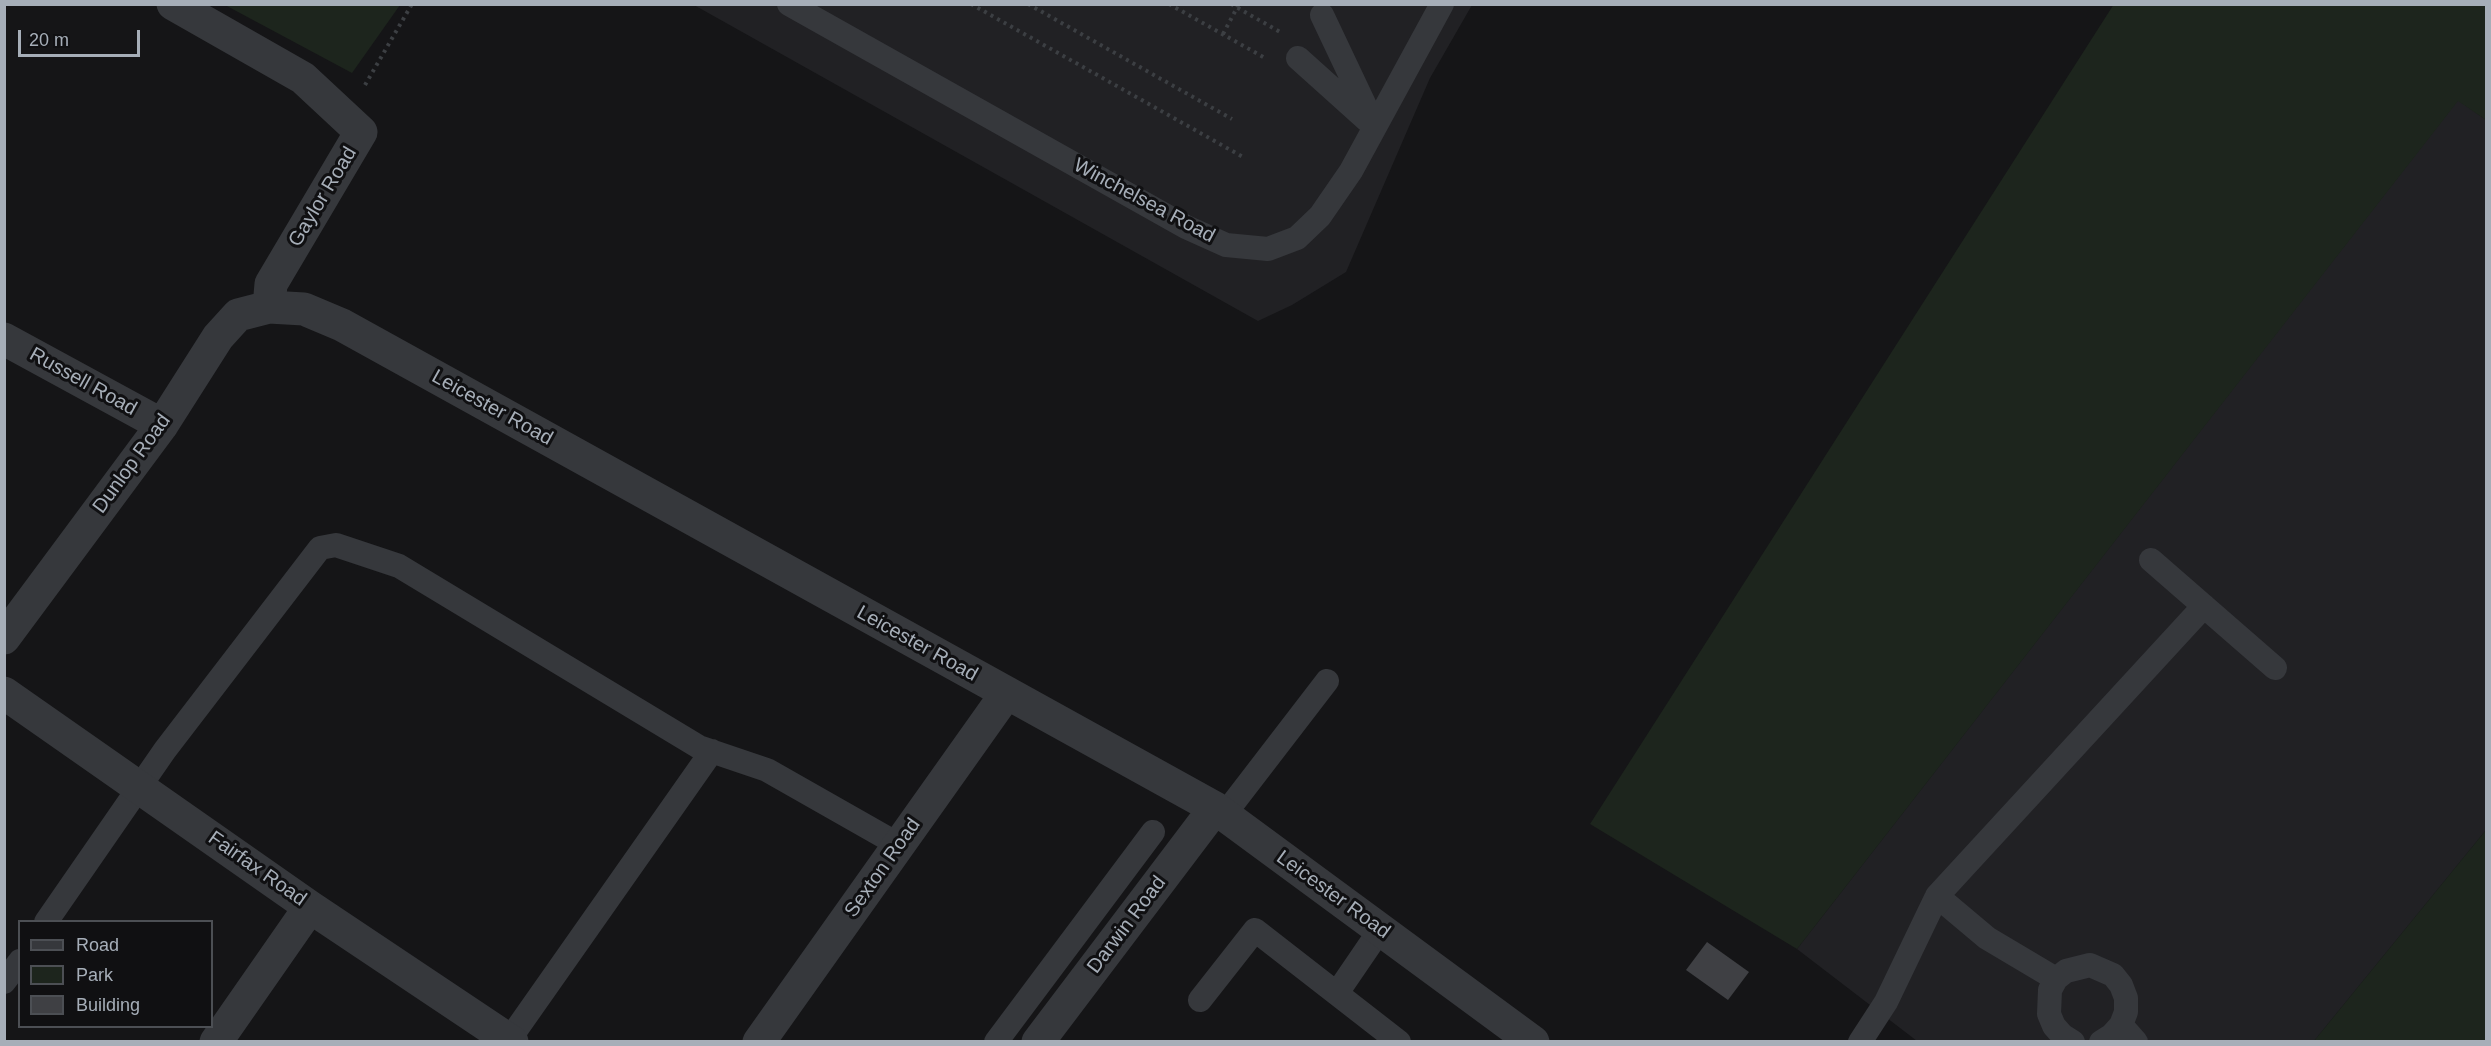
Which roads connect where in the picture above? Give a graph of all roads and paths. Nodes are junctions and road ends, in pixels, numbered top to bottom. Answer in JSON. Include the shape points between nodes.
{"nodes":[{"id":1,"x":173,"y":4,"type":"edge"},
{"id":2,"x":412,"y":4,"type":"edge"},
{"id":3,"x":789,"y":4,"type":"edge"},
{"id":4,"x":971,"y":4,"type":"edge"},
{"id":5,"x":1028,"y":4,"type":"edge"},
{"id":6,"x":1169,"y":4,"type":"edge"},
{"id":7,"x":1231,"y":4,"type":"edge"},
{"id":8,"x":1442,"y":4,"type":"edge"},
{"id":9,"x":1238,"y":6,"type":"edge"},
{"id":10,"x":1322,"y":15,"type":"dead end"},
{"id":11,"x":1222,"y":34,"type":"junction"},
{"id":12,"x":1286,"y":35,"type":"dead end"},
{"id":13,"x":1266,"y":58,"type":"dead end"},
{"id":14,"x":1298,"y":58,"type":"dead end"},
{"id":15,"x":1232,"y":119,"type":"dead end"},
{"id":16,"x":1375,"y":127,"type":"junction"},
{"id":17,"x":361,"y":132,"type":"junction"},
{"id":18,"x":1243,"y":157,"type":"dead end"},
{"id":19,"x":269,"y":307,"type":"junction"},
{"id":20,"x":4,"y":339,"type":"edge"},
{"id":21,"x":162,"y":425,"type":"junction"},
{"id":22,"x":2151,"y":560,"type":"dead end"},
{"id":23,"x":2204,"y":606,"type":"junction"},
{"id":24,"x":4,"y":638,"type":"edge"},
{"id":25,"x":2275,"y":668,"type":"dead end"},
{"id":26,"x":1327,"y":681,"type":"dead end"},
{"id":27,"x":4,"y":693,"type":"edge"},
{"id":28,"x":1006,"y":694,"type":"junction"},
{"id":29,"x":712,"y":751,"type":"junction"},
{"id":30,"x":139,"y":786,"type":"junction"},
{"id":31,"x":1219,"y":811,"type":"junction"},
{"id":32,"x":1153,"y":832,"type":"dead end"},
{"id":33,"x":898,"y":845,"type":"junction"},
{"id":34,"x":1124,"y":872,"type":"junction"},
{"id":35,"x":1152,"y":892,"type":"junction"},
{"id":36,"x":1937,"y":896,"type":"junction"},
{"id":37,"x":310,"y":907,"type":"junction"},
{"id":38,"x":47,"y":920,"type":"edge"},
{"id":39,"x":1380,"y":930,"type":"junction"},
{"id":40,"x":18,"y":964,"type":"edge"},
{"id":41,"x":2056,"y":979,"type":"junction"},
{"id":42,"x":4,"y":982,"type":"edge"},
{"id":43,"x":1337,"y":993,"type":"junction"},
{"id":44,"x":1200,"y":1000,"type":"dead end"},
{"id":45,"x":2129,"y":1033,"type":"edge"},
{"id":46,"x":1524,"y":1039,"type":"edge"},
{"id":47,"x":216,"y":1041,"type":"edge"},
{"id":48,"x":511,"y":1041,"type":"edge"},
{"id":49,"x":759,"y":1041,"type":"edge"},
{"id":50,"x":996,"y":1041,"type":"edge"},
{"id":51,"x":1038,"y":1041,"type":"edge"},
{"id":52,"x":1399,"y":1041,"type":"edge"},
{"id":53,"x":1860,"y":1041,"type":"edge"},
{"id":54,"x":2073,"y":1041,"type":"edge"},
{"id":55,"x":2101,"y":1041,"type":"edge"}],
"edges":[{"from":1,"to":17,"type":"street","name":"Gaylor Road","via":[[303,78]]},
{"from":2,"to":17,"type":"path","via":[[361,91]]},
{"from":3,"to":16,"type":"lane","name":"Winchelsea Road","via":[[1186,227],[1226,245],[1268,249],[1298,238],[1320,216]]},
{"from":4,"to":18,"type":"path"},
{"from":5,"to":15,"type":"path"},
{"from":6,"to":11,"type":"path"},
{"from":7,"to":9,"type":"path"},
{"from":8,"to":16,"type":"lane","name":"Winchelsea Road"},
{"from":9,"to":11,"type":"path"},
{"from":9,"to":12,"type":"path"},
{"from":10,"to":16,"type":"lane"},
{"from":11,"to":13,"type":"path"},
{"from":14,"to":16,"type":"lane"},
{"from":17,"to":19,"type":"street","name":"Gaylor Road","via":[[271,284]]},
{"from":19,"to":21,"type":"street","name":"Dunlop Road","via":[[238,315],[218,337]]},
{"from":19,"to":28,"type":"street","name":"Leicester Road","via":[[304,309],[342,325]]},
{"from":20,"to":21,"type":"street","name":"Russell Road"},
{"from":21,"to":24,"type":"street","name":"Dunlop Road"},
{"from":22,"to":23,"type":"lane"},
{"from":23,"to":25,"type":"lane"},
{"from":23,"to":36,"type":"lane"},
{"from":26,"to":31,"type":"lane"},
{"from":27,"to":30,"type":"street","name":"Fairfax Road"},
{"from":28,"to":31,"type":"street","name":"Leicester Road"},
{"from":28,"to":33,"type":"street","name":"Sexton Road"},
{"from":29,"to":30,"type":"lane","via":[[699,747],[399,566],[336,545],[320,549]]},
{"from":29,"to":33,"type":"lane","via":[[766,770]]},
{"from":29,"to":48,"type":"lane"},
{"from":30,"to":37,"type":"street","name":"Fairfax Road"},
{"from":30,"to":38,"type":"lane"},
{"from":31,"to":35,"type":"street","name":"Darwin Road"},
{"from":31,"to":39,"type":"street","name":"Leicester Road"},
{"from":32,"to":34,"type":"lane"},
{"from":33,"to":49,"type":"street","name":"Sexton Road"},
{"from":34,"to":35,"type":"lane"},
{"from":34,"to":50,"type":"lane"},
{"from":35,"to":51,"type":"street","name":"Darwin Road"},
{"from":36,"to":41,"type":"lane","via":[[1987,938]]},
{"from":36,"to":53,"type":"lane","via":[[1886,1002]]},
{"from":37,"to":47,"type":"street"},
{"from":37,"to":48,"type":"street","name":"Fairfax Road"},
{"from":39,"to":43,"type":"lane"},
{"from":39,"to":46,"type":"street","name":"Leicester Road"},
{"from":40,"to":42,"type":"lane"},
{"from":41,"to":45,"type":"lane","via":[[2066,971],[2090,965],[2113,975],[2126,998]]},
{"from":41,"to":54,"type":"lane","via":[[2048,1002],[2049,1014],[2062,1035]]},
{"from":43,"to":44,"type":"lane","via":[[1256,930]]},
{"from":43,"to":52,"type":"lane"},
{"from":45,"to":55,"type":"lane"}]}
